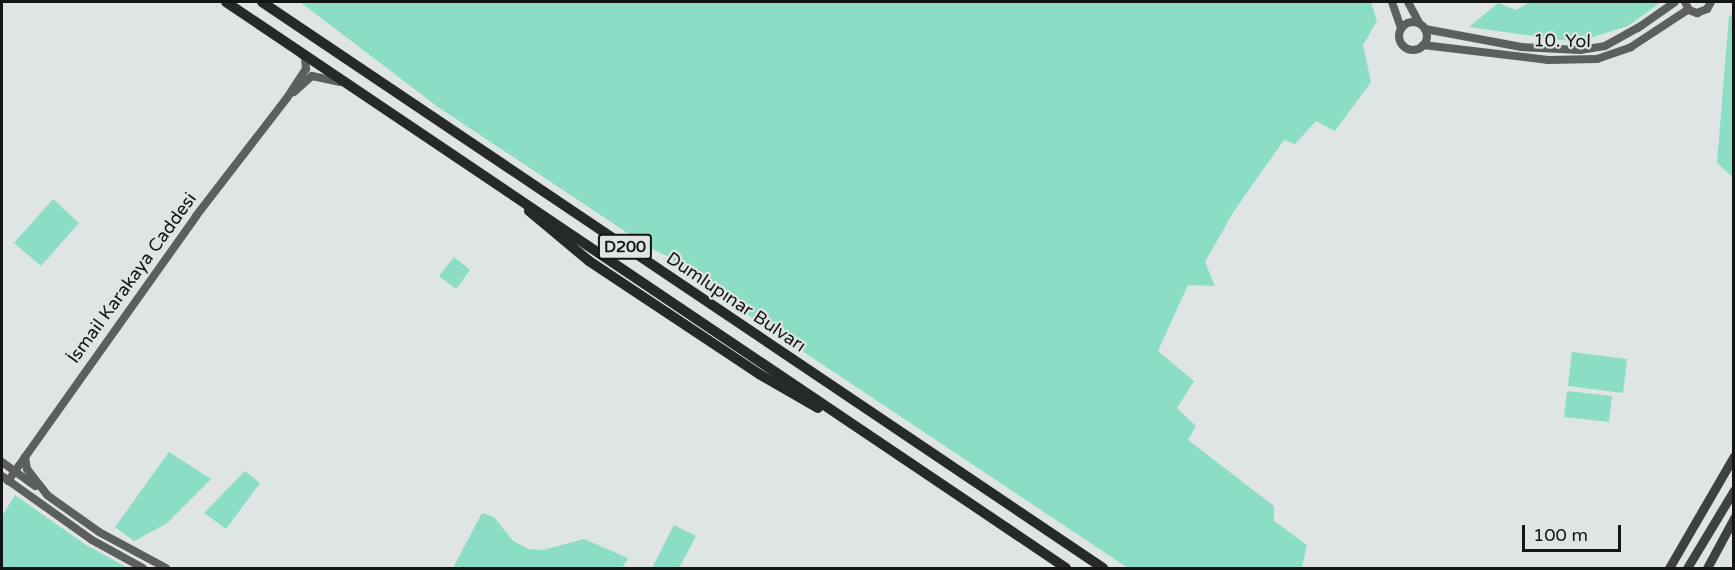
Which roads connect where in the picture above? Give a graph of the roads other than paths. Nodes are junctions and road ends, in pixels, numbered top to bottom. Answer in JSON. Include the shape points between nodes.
{"nodes":[{"id":1,"x":226,"y":2,"type":"edge"},
{"id":2,"x":262,"y":2,"type":"edge"},
{"id":3,"x":1392,"y":2,"type":"edge"},
{"id":4,"x":1408,"y":2,"type":"edge"},
{"id":5,"x":1675,"y":2,"type":"edge"},
{"id":6,"x":1718,"y":2,"type":"edge"},
{"id":7,"x":1710,"y":4,"type":"edge"},
{"id":8,"x":1687,"y":5,"type":"edge"},
{"id":9,"x":1422,"y":26,"type":"junction"},
{"id":10,"x":1401,"y":28,"type":"junction"},
{"id":11,"x":1423,"y":45,"type":"junction"},
{"id":12,"x":291,"y":46,"type":"junction"},
{"id":13,"x":344,"y":83,"type":"junction"},
{"id":14,"x":287,"y":98,"type":"junction"},
{"id":15,"x":1734,"y":445,"type":"edge"},
{"id":16,"x":1734,"y":456,"type":"edge"},
{"id":17,"x":25,"y":457,"type":"junction"},
{"id":18,"x":2,"y":463,"type":"edge"},
{"id":19,"x":1731,"y":464,"type":"edge"},
{"id":20,"x":15,"y":472,"type":"junction"},
{"id":21,"x":5,"y":479,"type":"edge"},
{"id":22,"x":1734,"y":490,"type":"edge"},
{"id":23,"x":47,"y":495,"type":"junction"},
{"id":24,"x":1734,"y":518,"type":"edge"},
{"id":25,"x":143,"y":568,"type":"edge"},
{"id":26,"x":166,"y":568,"type":"edge"},
{"id":27,"x":1066,"y":568,"type":"edge"},
{"id":28,"x":1103,"y":568,"type":"edge"},
{"id":29,"x":1669,"y":568,"type":"edge"},
{"id":30,"x":1687,"y":568,"type":"edge"},
{"id":31,"x":1707,"y":568,"type":"edge"}],
"edges":[{"from":1,"to":12,"type":"highway"},
{"from":2,"to":28,"type":"highway","name":"Dumlupınar Bulvarı","number":"D200"},
{"from":3,"to":10,"type":"street"},
{"from":4,"to":9,"type":"street"},
{"from":5,"to":9,"type":"street","name":"10. Yol","via":[[1605,45],[1580,50],[1521,47]]},
{"from":6,"to":7,"type":"street","name":"10. Yol"},
{"from":7,"to":8,"type":"street","name":"10. Yol","via":[[1701,13]]},
{"from":8,"to":11,"type":"street","name":"10. Yol","via":[[1631,47],[1597,59],[1548,60]]},
{"from":9,"to":10,"type":"street","via":[[1411,22]]},
{"from":9,"to":11,"type":"street"},
{"from":10,"to":11,"type":"street","via":[[1399,36],[1404,46],[1412,49]]},
{"from":12,"to":13,"type":"highway"},
{"from":12,"to":14,"type":"street","name":"İsmail Karakaya Caddesi","via":[[307,63]]},
{"from":13,"to":14,"type":"street","name":"İsmail Karakaya Caddesi","via":[[312,76]]},
{"from":13,"to":27,"type":"highway","via":[[512,194],[553,234],[589,261],[759,374],[858,428]]},
{"from":14,"to":17,"type":"street","name":"İsmail Karakaya Caddesi","via":[[196,216]]},
{"from":15,"to":19,"type":"main road"},
{"from":16,"to":19,"type":"main road"},
{"from":17,"to":18,"type":"street"},
{"from":17,"to":20,"type":"street","name":"İsmail Karakaya Caddesi"},
{"from":17,"to":23,"type":"street","via":[[27,469]]},
{"from":18,"to":20,"type":"street"},
{"from":19,"to":29,"type":"main road"},
{"from":20,"to":21,"type":"street","name":"İsmail Karakaya Caddesi"},
{"from":20,"to":23,"type":"street"},
{"from":21,"to":25,"type":"street","via":[[92,540]]},
{"from":22,"to":30,"type":"main road"},
{"from":23,"to":26,"type":"street","via":[[99,532]]},
{"from":24,"to":31,"type":"main road"}]}
